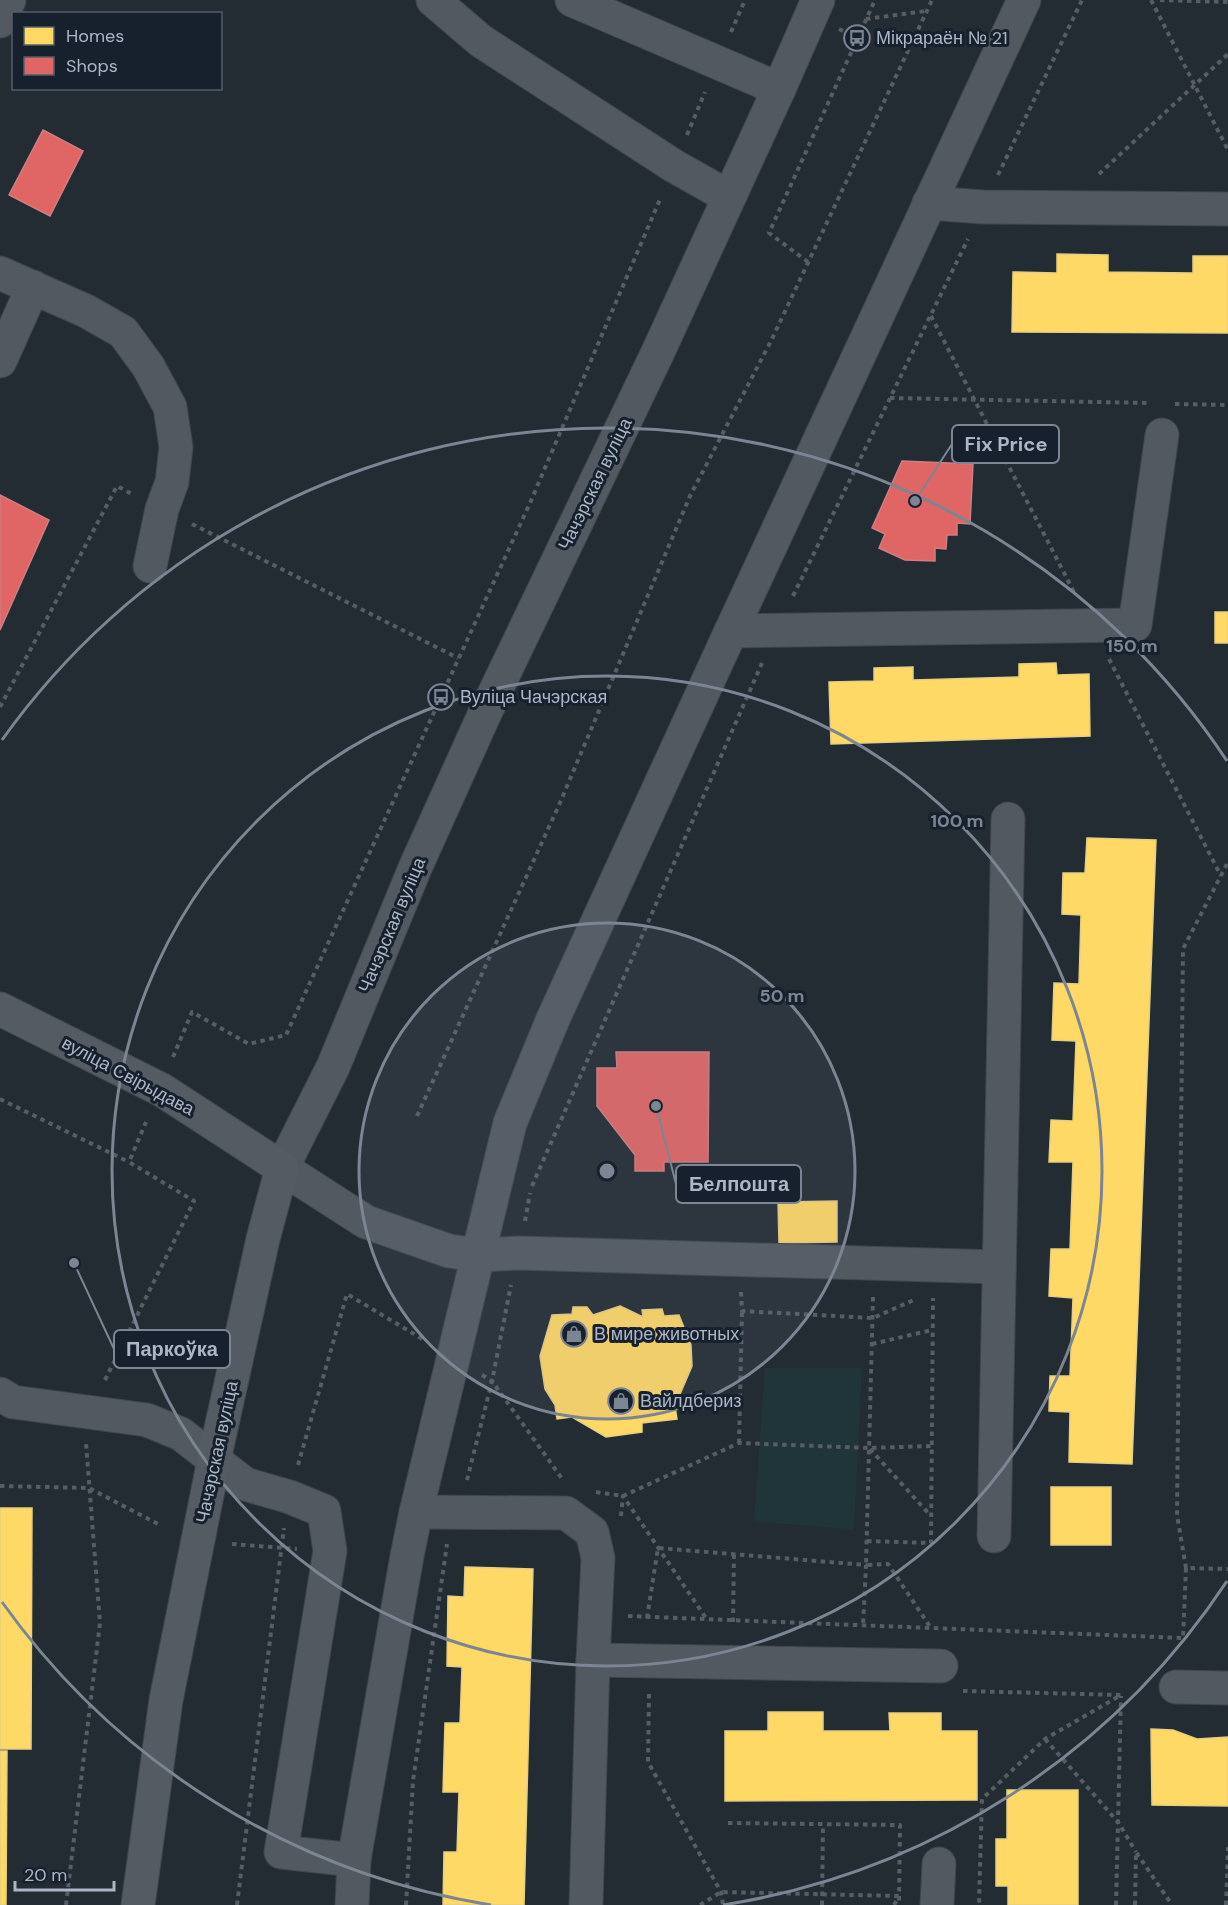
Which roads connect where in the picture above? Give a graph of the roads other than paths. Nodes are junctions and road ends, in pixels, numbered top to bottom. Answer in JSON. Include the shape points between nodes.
{"nodes":[{"id":1,"x":9,"y":0,"type":"edge"},
{"id":2,"x":433,"y":0,"type":"edge"},
{"id":3,"x":574,"y":0,"type":"edge"},
{"id":4,"x":818,"y":0,"type":"edge"},
{"id":5,"x":1024,"y":0,"type":"edge"},
{"id":6,"x":0,"y":21,"type":"edge"},
{"id":7,"x":779,"y":89,"type":"junction"},
{"id":8,"x":729,"y":197,"type":"junction"},
{"id":9,"x":929,"y":203,"type":"junction"},
{"id":10,"x":1228,"y":209,"type":"edge"},
{"id":11,"x":0,"y":273,"type":"edge"},
{"id":12,"x":33,"y":287,"type":"junction"},
{"id":13,"x":0,"y":361,"type":"edge"},
{"id":14,"x":1161,"y":419,"type":"road end"},
{"id":15,"x":150,"y":566,"type":"dead end"},
{"id":16,"x":731,"y":631,"type":"junction"},
{"id":17,"x":1008,"y":819,"type":"dead end"},
{"id":18,"x":0,"y":1010,"type":"edge"},
{"id":19,"x":282,"y":1168,"type":"junction"},
{"id":20,"x":477,"y":1255,"type":"junction"},
{"id":21,"x":999,"y":1267,"type":"junction"},
{"id":22,"x":0,"y":1394,"type":"edge"},
{"id":23,"x":214,"y":1460,"type":"junction"},
{"id":24,"x":416,"y":1512,"type":"junction"},
{"id":25,"x":994,"y":1536,"type":"dead end"},
{"id":26,"x":593,"y":1660,"type":"junction"},
{"id":27,"x":948,"y":1678,"type":"road end"},
{"id":28,"x":1176,"y":1687,"type":"dead end"},
{"id":29,"x":1228,"y":1688,"type":"edge"},
{"id":30,"x":354,"y":1860,"type":"junction"},
{"id":31,"x":939,"y":1864,"type":"dead end"},
{"id":32,"x":138,"y":1905,"type":"edge"},
{"id":33,"x":352,"y":1905,"type":"edge"},
{"id":34,"x":586,"y":1905,"type":"edge"},
{"id":35,"x":937,"y":1905,"type":"edge"}],
"edges":[{"from":1,"to":6,"type":"street"},
{"from":2,"to":8,"type":"street","via":[[481,41],[674,166]]},
{"from":3,"to":7,"type":"street"},
{"from":4,"to":7,"type":"street","name":"Чачэрская вуліца"},
{"from":5,"to":9,"type":"street"},
{"from":7,"to":8,"type":"street","name":"Чачэрская вуліца"},
{"from":8,"to":19,"type":"street","name":"Чачэрская вуліца","via":[[481,723],[415,868],[333,1067]]},
{"from":9,"to":10,"type":"street"},
{"from":9,"to":16,"type":"street"},
{"from":11,"to":12,"type":"street"},
{"from":12,"to":13,"type":"street"},
{"from":12,"to":15,"type":"street","via":[[86,310],[123,332],[170,406],[176,447],[172,482],[162,508]]},
{"from":14,"to":16,"type":"street","via":[[1136,625]]},
{"from":16,"to":20,"type":"street","via":[[553,1019],[514,1113]]},
{"from":17,"to":21,"type":"street"},
{"from":18,"to":19,"type":"main road","name":"вуліца Свірыдава","via":[[162,1090]]},
{"from":19,"to":20,"type":"street","via":[[366,1222],[449,1251]]},
{"from":19,"to":23,"type":"main road","name":"Чачэрская вуліца"},
{"from":20,"to":21,"type":"street"},
{"from":20,"to":24,"type":"street"},
{"from":21,"to":25,"type":"street"},
{"from":22,"to":23,"type":"street","via":[[13,1402],[147,1420],[181,1434]]},
{"from":23,"to":30,"type":"street","via":[[245,1484],[324,1511],[330,1551],[280,1852]]},
{"from":23,"to":32,"type":"main road","name":"Чачэрская вуліца","via":[[166,1700]]},
{"from":24,"to":26,"type":"street","via":[[566,1513],[592,1532],[598,1558]]},
{"from":24,"to":30,"type":"street"},
{"from":26,"to":27,"type":"street"},
{"from":26,"to":34,"type":"street"},
{"from":28,"to":29,"type":"street"},
{"from":30,"to":33,"type":"street"},
{"from":31,"to":35,"type":"street"}]}
